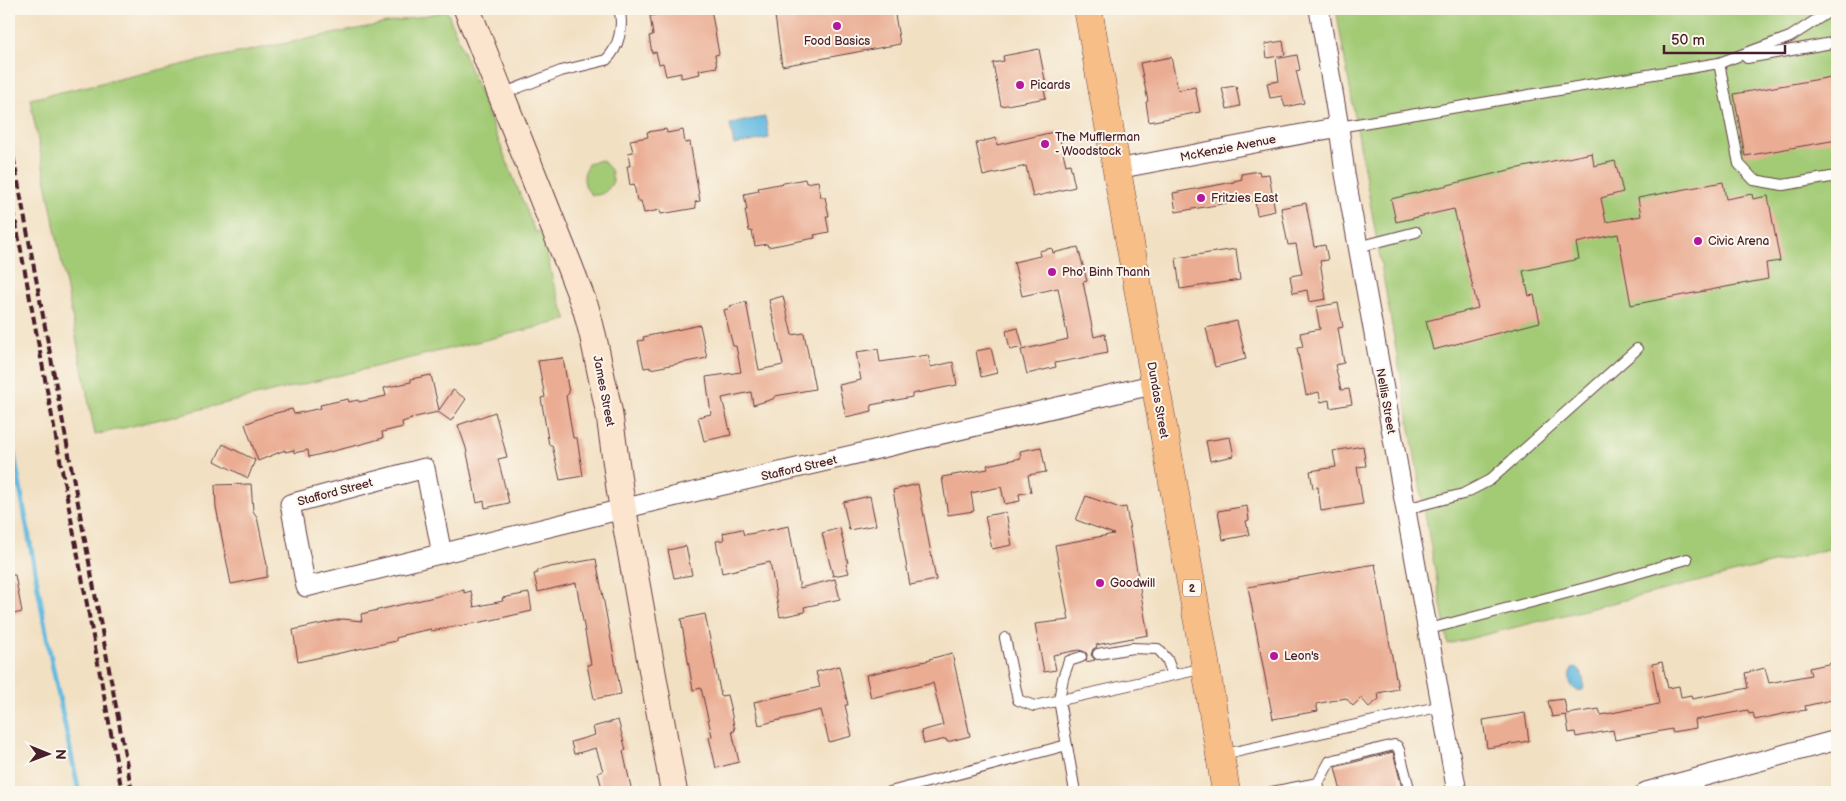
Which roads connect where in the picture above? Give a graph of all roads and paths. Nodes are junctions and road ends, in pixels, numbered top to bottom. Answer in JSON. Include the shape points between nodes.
{"nodes":[{"id":1,"x":467,"y":9,"type":"edge"},
{"id":2,"x":619,"y":9,"type":"edge"},
{"id":3,"x":1088,"y":9,"type":"edge"},
{"id":4,"x":1319,"y":9,"type":"edge"},
{"id":5,"x":1833,"y":9,"type":"edge"},
{"id":6,"x":1837,"y":42,"type":"edge"},
{"id":7,"x":1719,"y":62,"type":"junction"},
{"id":8,"x":501,"y":94,"type":"junction"},
{"id":9,"x":1339,"y":127,"type":"junction"},
{"id":10,"x":1117,"y":169,"type":"junction"},
{"id":11,"x":1837,"y":176,"type":"edge"},
{"id":12,"x":1416,"y":232,"type":"dead end"},
{"id":13,"x":1358,"y":247,"type":"junction"},
{"id":14,"x":1637,"y":349,"type":"dead end"},
{"id":15,"x":1156,"y":384,"type":"junction"},
{"id":16,"x":624,"y":509,"type":"junction"},
{"id":17,"x":1407,"y":512,"type":"junction"},
{"id":18,"x":442,"y":554,"type":"junction"},
{"id":19,"x":1687,"y":559,"type":"dead end"},
{"id":20,"x":1429,"y":629,"type":"junction"},
{"id":21,"x":1005,"y":638,"type":"dead end"},
{"id":22,"x":1098,"y":654,"type":"dead end"},
{"id":23,"x":1081,"y":657,"type":"dead end"},
{"id":24,"x":1206,"y":668,"type":"junction"},
{"id":25,"x":1172,"y":675,"type":"junction"},
{"id":26,"x":1059,"y":700,"type":"junction"},
{"id":27,"x":1442,"y":706,"type":"junction"},
{"id":28,"x":1837,"y":740,"type":"edge"},
{"id":29,"x":1067,"y":745,"type":"junction"},
{"id":30,"x":1220,"y":755,"type":"junction"},
{"id":31,"x":1319,"y":788,"type":"edge"},
{"id":32,"x":674,"y":792,"type":"edge"},
{"id":33,"x":890,"y":792,"type":"edge"},
{"id":34,"x":1074,"y":792,"type":"edge"},
{"id":35,"x":1226,"y":792,"type":"edge"},
{"id":36,"x":1272,"y":792,"type":"edge"},
{"id":37,"x":1410,"y":792,"type":"edge"},
{"id":38,"x":1457,"y":792,"type":"edge"},
{"id":39,"x":1646,"y":792,"type":"edge"}],
"edges":[{"from":1,"to":8,"type":"street","name":"James Street"},
{"from":2,"to":8,"type":"lane","via":[[621,27],[612,55],[606,60],[561,71]]},
{"from":3,"to":10,"type":"main road","name":"Dundas Street","number":"2"},
{"from":4,"to":9,"type":"street","name":"Nellis Street"},
{"from":5,"to":7,"type":"lane","via":[[1790,37]]},
{"from":6,"to":7,"type":"lane"},
{"from":7,"to":9,"type":"lane"},
{"from":7,"to":11,"type":"lane","via":[[1739,164],[1754,180],[1783,185]]},
{"from":8,"to":16,"type":"street","name":"James Street","via":[[594,336]]},
{"from":9,"to":10,"type":"street","name":"McKenzie Avenue"},
{"from":9,"to":13,"type":"street","name":"Nellis Street"},
{"from":10,"to":15,"type":"main road","name":"Dundas Street","number":"2"},
{"from":12,"to":13,"type":"lane"},
{"from":13,"to":17,"type":"street","name":"Nellis Street"},
{"from":14,"to":17,"type":"lane","via":[[1490,480],[1463,494],[1417,506]]},
{"from":15,"to":16,"type":"street","name":"Stafford Street"},
{"from":15,"to":24,"type":"main road","name":"Dundas Street","number":"2"},
{"from":16,"to":18,"type":"street","name":"Stafford Street"},
{"from":16,"to":32,"type":"street","name":"James Street"},
{"from":17,"to":20,"type":"street","name":"Nellis Street"},
{"from":18,"to":18,"type":"street","name":"Stafford Street","via":[[425,468],[290,504],[306,587]]},
{"from":19,"to":20,"type":"lane"},
{"from":20,"to":27,"type":"street","name":"Nellis Street"},
{"from":21,"to":26,"type":"lane","via":[[1018,700],[1034,706]]},
{"from":22,"to":25,"type":"lane","via":[[1132,648],[1158,649],[1167,659]]},
{"from":23,"to":26,"type":"lane","via":[[1069,661]]},
{"from":24,"to":25,"type":"lane"},
{"from":24,"to":30,"type":"main road","name":"Dundas Street","number":"2"},
{"from":25,"to":26,"type":"lane"},
{"from":26,"to":29,"type":"lane"},
{"from":27,"to":30,"type":"lane"},
{"from":27,"to":38,"type":"street","name":"Nellis Street"},
{"from":28,"to":39,"type":"street"},
{"from":29,"to":33,"type":"lane"},
{"from":29,"to":34,"type":"lane"},
{"from":30,"to":35,"type":"main road","name":"Dundas Street","number":"2"},
{"from":31,"to":36,"type":"lane"},
{"from":31,"to":37,"type":"lane","via":[[1330,761],[1394,745],[1399,750]]}]}
